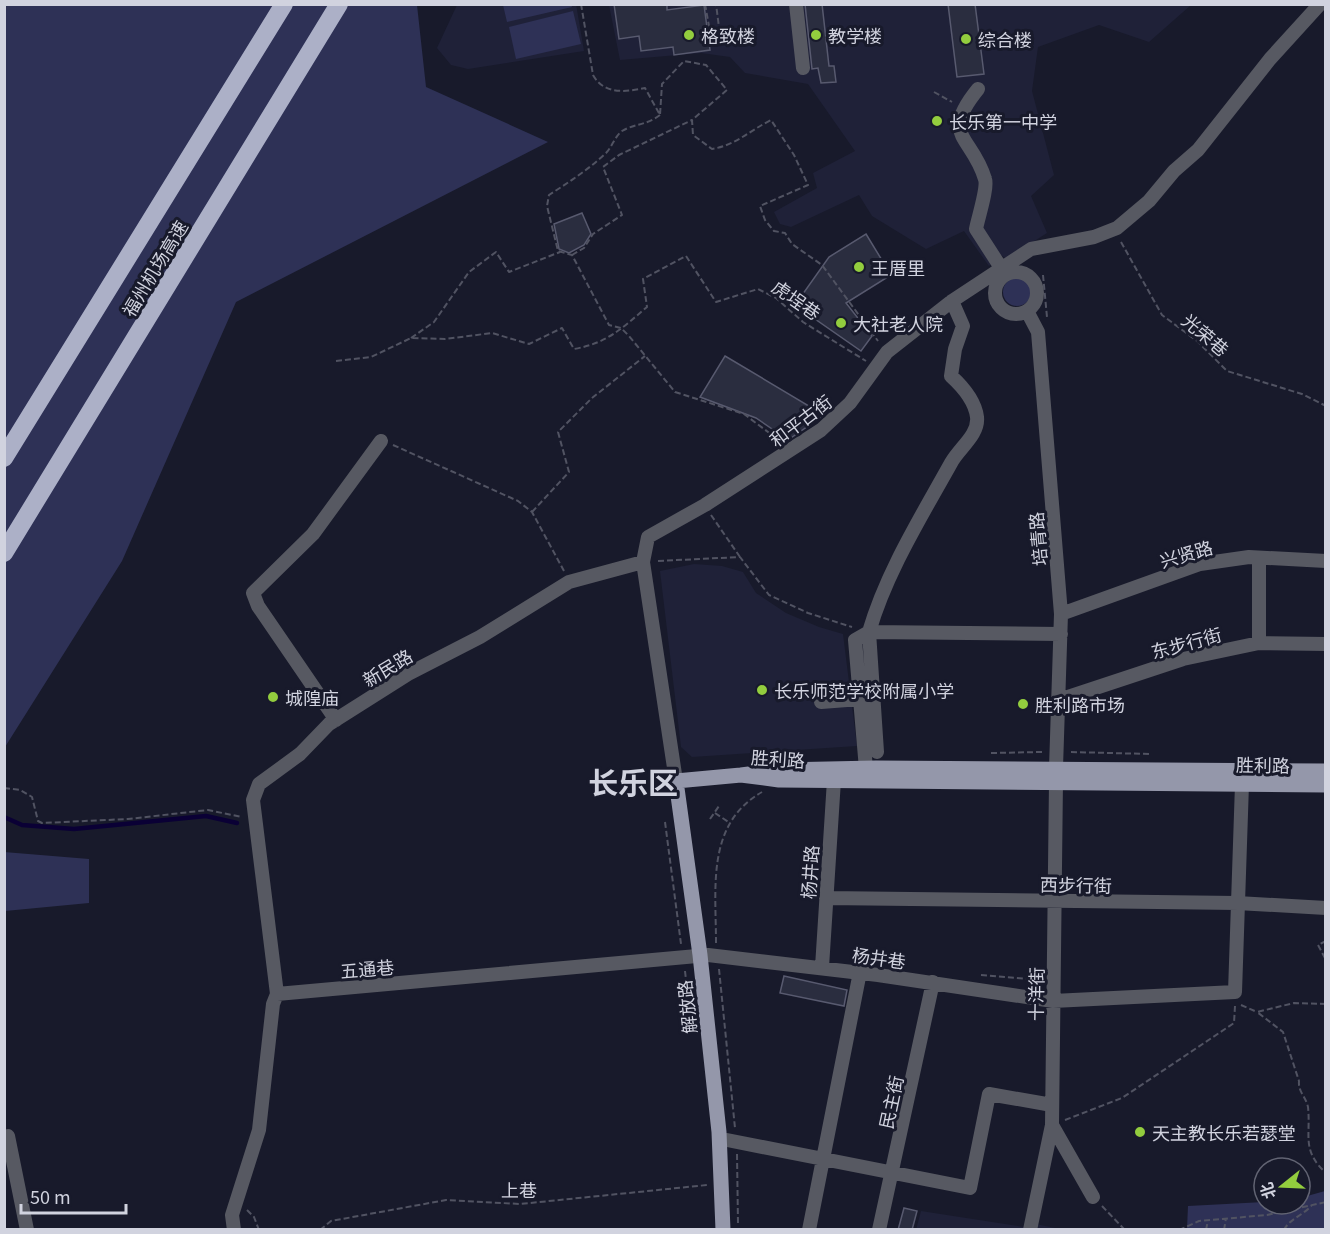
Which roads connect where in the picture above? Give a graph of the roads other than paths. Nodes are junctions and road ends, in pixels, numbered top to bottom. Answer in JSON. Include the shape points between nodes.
{"nodes":[{"id":1,"x":284,"y":4,"type":"edge"},
{"id":2,"x":339,"y":4,"type":"edge"},
{"id":3,"x":796,"y":4,"type":"edge"},
{"id":4,"x":1320,"y":4,"type":"edge"},
{"id":5,"x":803,"y":68,"type":"dead end"},
{"id":6,"x":978,"y":89,"type":"dead end"},
{"id":7,"x":1004,"y":272,"type":"junction"},
{"id":8,"x":952,"y":301,"type":"junction"},
{"id":9,"x":1027,"y":311,"type":"junction"},
{"id":10,"x":381,"y":441,"type":"road end"},
{"id":11,"x":4,"y":458,"type":"edge"},
{"id":12,"x":4,"y":553,"type":"edge"},
{"id":13,"x":1259,"y":558,"type":"junction"},
{"id":14,"x":1326,"y":561,"type":"edge"},
{"id":15,"x":642,"y":562,"type":"junction"},
{"id":16,"x":1061,"y":614,"type":"junction"},
{"id":17,"x":869,"y":632,"type":"junction"},
{"id":18,"x":1061,"y":634,"type":"junction"},
{"id":19,"x":1259,"y":643,"type":"junction"},
{"id":20,"x":1326,"y":644,"type":"edge"},
{"id":21,"x":860,"y":699,"type":"junction"},
{"id":22,"x":1059,"y":700,"type":"junction"},
{"id":23,"x":821,"y":702,"type":"dead end"},
{"id":24,"x":336,"y":720,"type":"junction"},
{"id":25,"x":877,"y":752,"type":"dead end"},
{"id":26,"x":866,"y":769,"type":"junction"},
{"id":27,"x":1326,"y":771,"type":"edge"},
{"id":28,"x":1056,"y":774,"type":"junction"},
{"id":29,"x":741,"y":775,"type":"junction"},
{"id":30,"x":834,"y":780,"type":"junction"},
{"id":31,"x":676,"y":781,"type":"junction"},
{"id":32,"x":1242,"y":784,"type":"junction"},
{"id":33,"x":1326,"y":785,"type":"edge"},
{"id":34,"x":826,"y":898,"type":"junction"},
{"id":35,"x":1054,"y":902,"type":"junction"},
{"id":36,"x":1237,"y":903,"type":"junction"},
{"id":37,"x":1326,"y":908,"type":"edge"},
{"id":38,"x":700,"y":955,"type":"junction"},
{"id":39,"x":822,"y":967,"type":"junction"},
{"id":40,"x":860,"y":972,"type":"junction"},
{"id":41,"x":933,"y":982,"type":"junction"},
{"id":42,"x":278,"y":994,"type":"junction"},
{"id":43,"x":1053,"y":1001,"type":"junction"},
{"id":44,"x":1052,"y":1105,"type":"junction"},
{"id":45,"x":1052,"y":1125,"type":"junction"},
{"id":46,"x":8,"y":1136,"type":"dead end"},
{"id":47,"x":727,"y":1140,"type":"dead end"},
{"id":48,"x":823,"y":1159,"type":"junction"},
{"id":49,"x":893,"y":1174,"type":"junction"},
{"id":50,"x":1093,"y":1197,"type":"road end"},
{"id":51,"x":27,"y":1230,"type":"edge"},
{"id":52,"x":234,"y":1230,"type":"edge"},
{"id":53,"x":723,"y":1230,"type":"edge"},
{"id":54,"x":809,"y":1230,"type":"edge"},
{"id":55,"x":879,"y":1230,"type":"edge"},
{"id":56,"x":1030,"y":1230,"type":"edge"}],
"edges":[{"from":1,"to":11,"type":"highway","name":"福州机场高速"},
{"from":2,"to":12,"type":"highway","name":"福州机场高速"},
{"from":3,"to":5,"type":"street"},
{"from":4,"to":7,"type":"street","name":"和平古街","via":[[1270,59],[1198,150],[1149,201],[1114,229],[1094,237],[1030,249]]},
{"from":6,"to":7,"type":"street","via":[[963,108],[958,126],[986,182],[976,229]]},
{"from":7,"to":8,"type":"street","name":"和平古街"},
{"from":7,"to":9,"type":"street","via":[[995,291],[998,303],[1014,314]]},
{"from":7,"to":9,"type":"street","via":[[1025,273],[1034,282],[1036,301]]},
{"from":8,"to":15,"type":"street","name":"和平古街","via":[[887,352],[836,418],[705,506],[648,537]]},
{"from":8,"to":17,"type":"street","via":[[963,326],[951,376],[965,388],[977,417],[974,435],[959,448],[937,487],[877,605]]},
{"from":9,"to":16,"type":"street","name":"培青路","via":[[1038,332]]},
{"from":10,"to":24,"type":"street","via":[[313,534],[253,593]]},
{"from":13,"to":14,"type":"street","name":"兴贤路"},
{"from":13,"to":16,"type":"street","name":"兴贤路","via":[[1200,564]]},
{"from":13,"to":19,"type":"street"},
{"from":15,"to":24,"type":"street","name":"新民路","via":[[569,582]]},
{"from":15,"to":31,"type":"street"},
{"from":16,"to":18,"type":"street","name":"培青路"},
{"from":17,"to":18,"type":"street"},
{"from":17,"to":21,"type":"street","via":[[855,640]]},
{"from":17,"to":25,"type":"street"},
{"from":18,"to":22,"type":"street","name":"培青路"},
{"from":19,"to":20,"type":"street","name":"东步行街"},
{"from":19,"to":22,"type":"street","name":"东步行街","via":[[1183,659]]},
{"from":21,"to":23,"type":"street"},
{"from":21,"to":26,"type":"street"},
{"from":22,"to":28,"type":"street","name":"培青路"},
{"from":24,"to":42,"type":"street","name":"新民路","via":[[300,754],[259,784],[253,800]]},
{"from":26,"to":28,"type":"main road","name":"胜利路"},
{"from":26,"to":29,"type":"main road","name":"胜利路","via":[[780,770]]},
{"from":27,"to":28,"type":"main road","name":"胜利路"},
{"from":28,"to":30,"type":"main road","name":"胜利路"},
{"from":28,"to":32,"type":"main road","name":"胜利路"},
{"from":28,"to":35,"type":"street","name":"十洋街"},
{"from":29,"to":30,"type":"main road","name":"胜利路"},
{"from":29,"to":31,"type":"main road"},
{"from":30,"to":34,"type":"street","name":"杨井路"},
{"from":31,"to":38,"type":"main road","name":"解放路"},
{"from":32,"to":33,"type":"main road","name":"胜利路"},
{"from":32,"to":36,"type":"street"},
{"from":34,"to":35,"type":"street","name":"西步行街"},
{"from":34,"to":39,"type":"street","name":"杨井路"},
{"from":35,"to":36,"type":"street","name":"西步行街"},
{"from":35,"to":43,"type":"street","name":"十洋街"},
{"from":36,"to":37,"type":"street","name":"西步行街"},
{"from":36,"to":43,"type":"street","name":"杨井巷","via":[[1235,992]]},
{"from":38,"to":39,"type":"street","name":"杨井巷"},
{"from":38,"to":42,"type":"street","name":"五通巷"},
{"from":38,"to":53,"type":"main road","name":"解放路","via":[[719,1132]]},
{"from":39,"to":40,"type":"street","name":"杨井巷"},
{"from":40,"to":41,"type":"street","name":"杨井巷"},
{"from":40,"to":48,"type":"street"},
{"from":41,"to":43,"type":"street","name":"杨井巷"},
{"from":41,"to":49,"type":"street","name":"民主街"},
{"from":42,"to":52,"type":"street","via":[[273,1004],[259,1130],[232,1215]]},
{"from":43,"to":44,"type":"street","name":"十洋街"},
{"from":44,"to":45,"type":"street","name":"十洋街"},
{"from":44,"to":49,"type":"street","via":[[989,1094],[970,1188]]},
{"from":45,"to":50,"type":"street","name":"十洋街"},
{"from":45,"to":56,"type":"street"},
{"from":46,"to":51,"type":"street"},
{"from":47,"to":48,"type":"street"},
{"from":48,"to":49,"type":"street"},
{"from":48,"to":54,"type":"street"},
{"from":49,"to":55,"type":"street","name":"民主街"}]}
